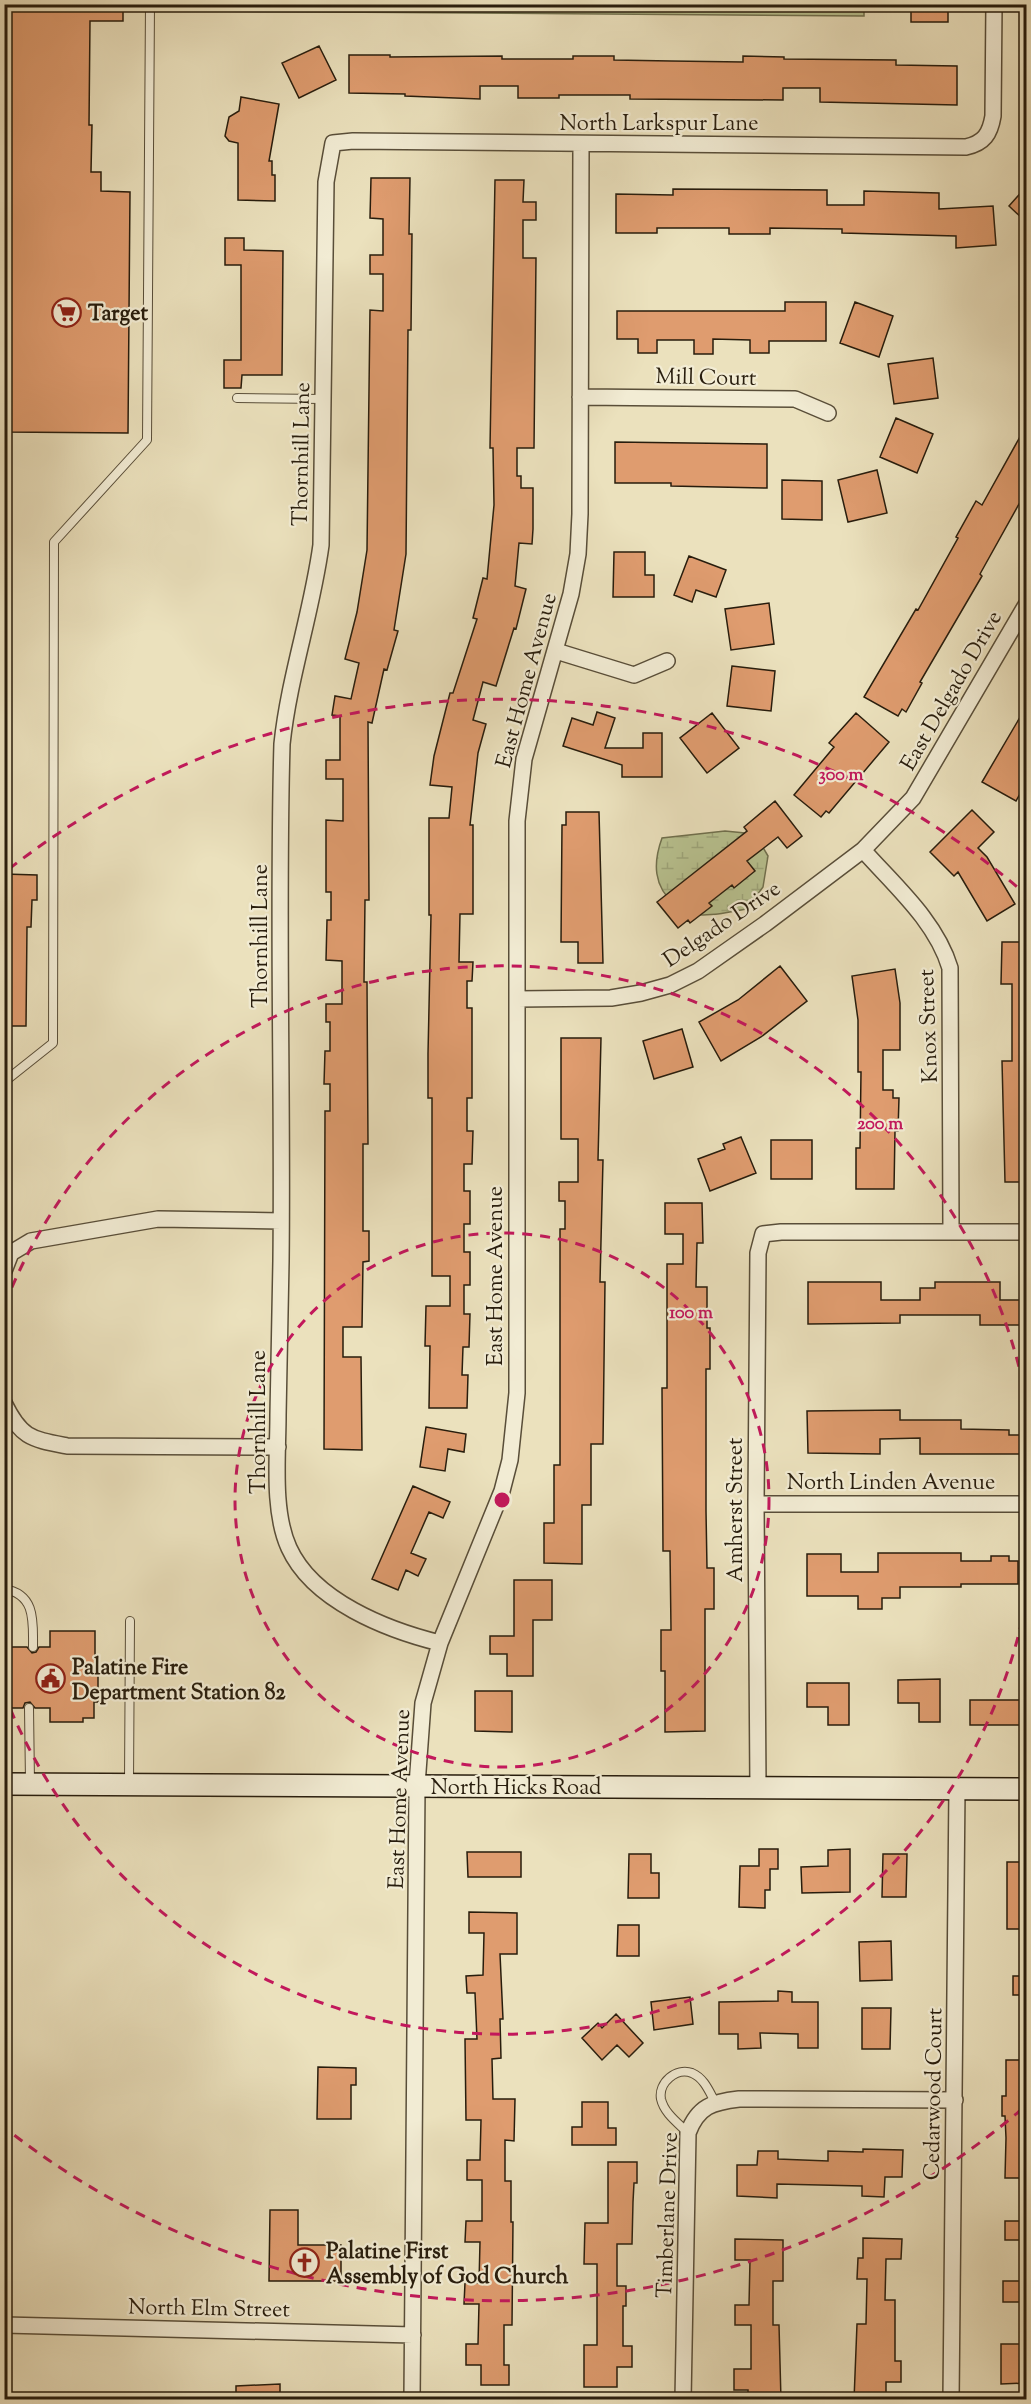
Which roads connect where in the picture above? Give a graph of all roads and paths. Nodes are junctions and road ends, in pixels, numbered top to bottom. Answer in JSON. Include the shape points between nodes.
{"nodes":[{"id":1,"x":150,"y":4,"type":"edge"},
{"id":2,"x":994,"y":4,"type":"edge"},
{"id":3,"x":333,"y":143,"type":"joint"},
{"id":4,"x":581,"y":144,"type":"junction"},
{"id":5,"x":580,"y":397,"type":"junction"},
{"id":6,"x":237,"y":398,"type":"dead end"},
{"id":7,"x":324,"y":399,"type":"junction"},
{"id":8,"x":828,"y":412,"type":"dead end"},
{"id":9,"x":1026,"y":605,"type":"edge"},
{"id":10,"x":556,"y":651,"type":"junction"},
{"id":11,"x":667,"y":661,"type":"dead end"},
{"id":12,"x":863,"y":850,"type":"junction"},
{"id":13,"x":517,"y":999,"type":"junction"},
{"id":14,"x":4,"y":1082,"type":"edge"},
{"id":15,"x":281,"y":1221,"type":"junction"},
{"id":16,"x":951,"y":1232,"type":"junction"},
{"id":17,"x":1026,"y":1232,"type":"edge"},
{"id":18,"x":4,"y":1271,"type":"edge"},
{"id":19,"x":4,"y":1403,"type":"edge"},
{"id":20,"x":278,"y":1447,"type":"junction"},
{"id":21,"x":756,"y":1504,"type":"junction"},
{"id":22,"x":1026,"y":1504,"type":"edge"},
{"id":23,"x":4,"y":1589,"type":"edge"},
{"id":24,"x":130,"y":1620,"type":"dead end"},
{"id":25,"x":440,"y":1643,"type":"junction"},
{"id":26,"x":33,"y":1647,"type":"dead end"},
{"id":27,"x":29,"y":1708,"type":"dead end"},
{"id":28,"x":129,"y":1783,"type":"junction"},
{"id":29,"x":4,"y":1784,"type":"edge"},
{"id":30,"x":30,"y":1784,"type":"junction"},
{"id":31,"x":417,"y":1785,"type":"junction"},
{"id":32,"x":758,"y":1787,"type":"junction"},
{"id":33,"x":957,"y":1788,"type":"junction"},
{"id":34,"x":1026,"y":1789,"type":"edge"},
{"id":35,"x":955,"y":2100,"type":"junction"},
{"id":36,"x":715,"y":2102,"type":"junction"},
{"id":37,"x":688,"y":2133,"type":"junction"},
{"id":38,"x":4,"y":2325,"type":"edge"},
{"id":39,"x":413,"y":2335,"type":"junction"},
{"id":40,"x":412,"y":2400,"type":"edge"},
{"id":41,"x":683,"y":2400,"type":"edge"},
{"id":42,"x":951,"y":2400,"type":"edge"}],
"edges":[{"from":1,"to":14,"type":"lane","via":[[147,440],[54,542],[53,1043]]},
{"from":2,"to":4,"type":"street","name":"North Larkspur Lane","via":[[991,129],[983,141],[966,147]]},
{"from":3,"to":4,"type":"street","name":"North Larkspur Lane"},
{"from":3,"to":7,"type":"street","name":"Thornhill Lane","via":[[326,182]]},
{"from":4,"to":5,"type":"street","name":"East Home Avenue"},
{"from":5,"to":8,"type":"street","name":"Mill Court","via":[[795,399]]},
{"from":5,"to":10,"type":"street","name":"East Home Avenue","via":[[578,554]]},
{"from":6,"to":7,"type":"lane"},
{"from":7,"to":15,"type":"street","name":"Thornhill Lane","via":[[320,555],[282,744]]},
{"from":9,"to":12,"type":"street","name":"East Delgado Drive","via":[[913,798]]},
{"from":10,"to":11,"type":"street","via":[[634,675]]},
{"from":10,"to":13,"type":"street","name":"East Home Avenue","via":[[524,759],[517,821]]},
{"from":12,"to":13,"type":"street","name":"Delgado Drive","via":[[698,971],[670,985],[611,998]]},
{"from":12,"to":16,"type":"street","name":"Knox Street","via":[[922,917],[945,952],[950,968]]},
{"from":13,"to":25,"type":"street","name":"East Home Avenue","via":[[514,1430],[502,1491]]},
{"from":15,"to":18,"type":"street","via":[[158,1219],[31,1240],[11,1253]]},
{"from":15,"to":20,"type":"street","name":"Thornhill Lane"},
{"from":16,"to":17,"type":"street"},
{"from":16,"to":21,"type":"street","name":"Amherst Street","via":[[763,1234],[758,1253]]},
{"from":19,"to":20,"type":"street","via":[[14,1422],[34,1439],[67,1446]]},
{"from":20,"to":25,"type":"street","name":"Thornhill Lane","via":[[281,1523],[300,1567],[325,1593],[341,1603],[409,1635]]},
{"from":21,"to":22,"type":"street","name":"North Linden Avenue"},
{"from":21,"to":32,"type":"street","name":"Amherst Street"},
{"from":23,"to":26,"type":"lane","via":[[18,1593],[30,1605]]},
{"from":24,"to":28,"type":"lane"},
{"from":25,"to":31,"type":"street","name":"East Home Avenue","via":[[423,1703]]},
{"from":27,"to":30,"type":"lane"},
{"from":28,"to":30,"type":"main road","name":"North Hicks Road"},
{"from":28,"to":31,"type":"main road","name":"North Hicks Road"},
{"from":29,"to":30,"type":"main road","name":"North Hicks Road"},
{"from":31,"to":32,"type":"main road","name":"North Hicks Road"},
{"from":31,"to":39,"type":"street","name":"East Home Avenue"},
{"from":32,"to":33,"type":"main road","name":"North Hicks Road"},
{"from":33,"to":34,"type":"main road","name":"North Hicks Road"},
{"from":33,"to":35,"type":"street","name":"Cedarwood Court"},
{"from":35,"to":36,"type":"street"},
{"from":35,"to":42,"type":"street","name":"Cedarwood Court"},
{"from":36,"to":37,"type":"street","name":"Timberlane Drive","via":[[693,2120]]},
{"from":36,"to":37,"type":"lane","via":[[705,2083],[693,2073],[674,2074],[668,2080],[661,2100]]},
{"from":37,"to":41,"type":"street","name":"Timberlane Drive"},
{"from":38,"to":39,"type":"street","name":"North Elm Street"},
{"from":39,"to":40,"type":"street","name":"East Home Avenue"}]}
